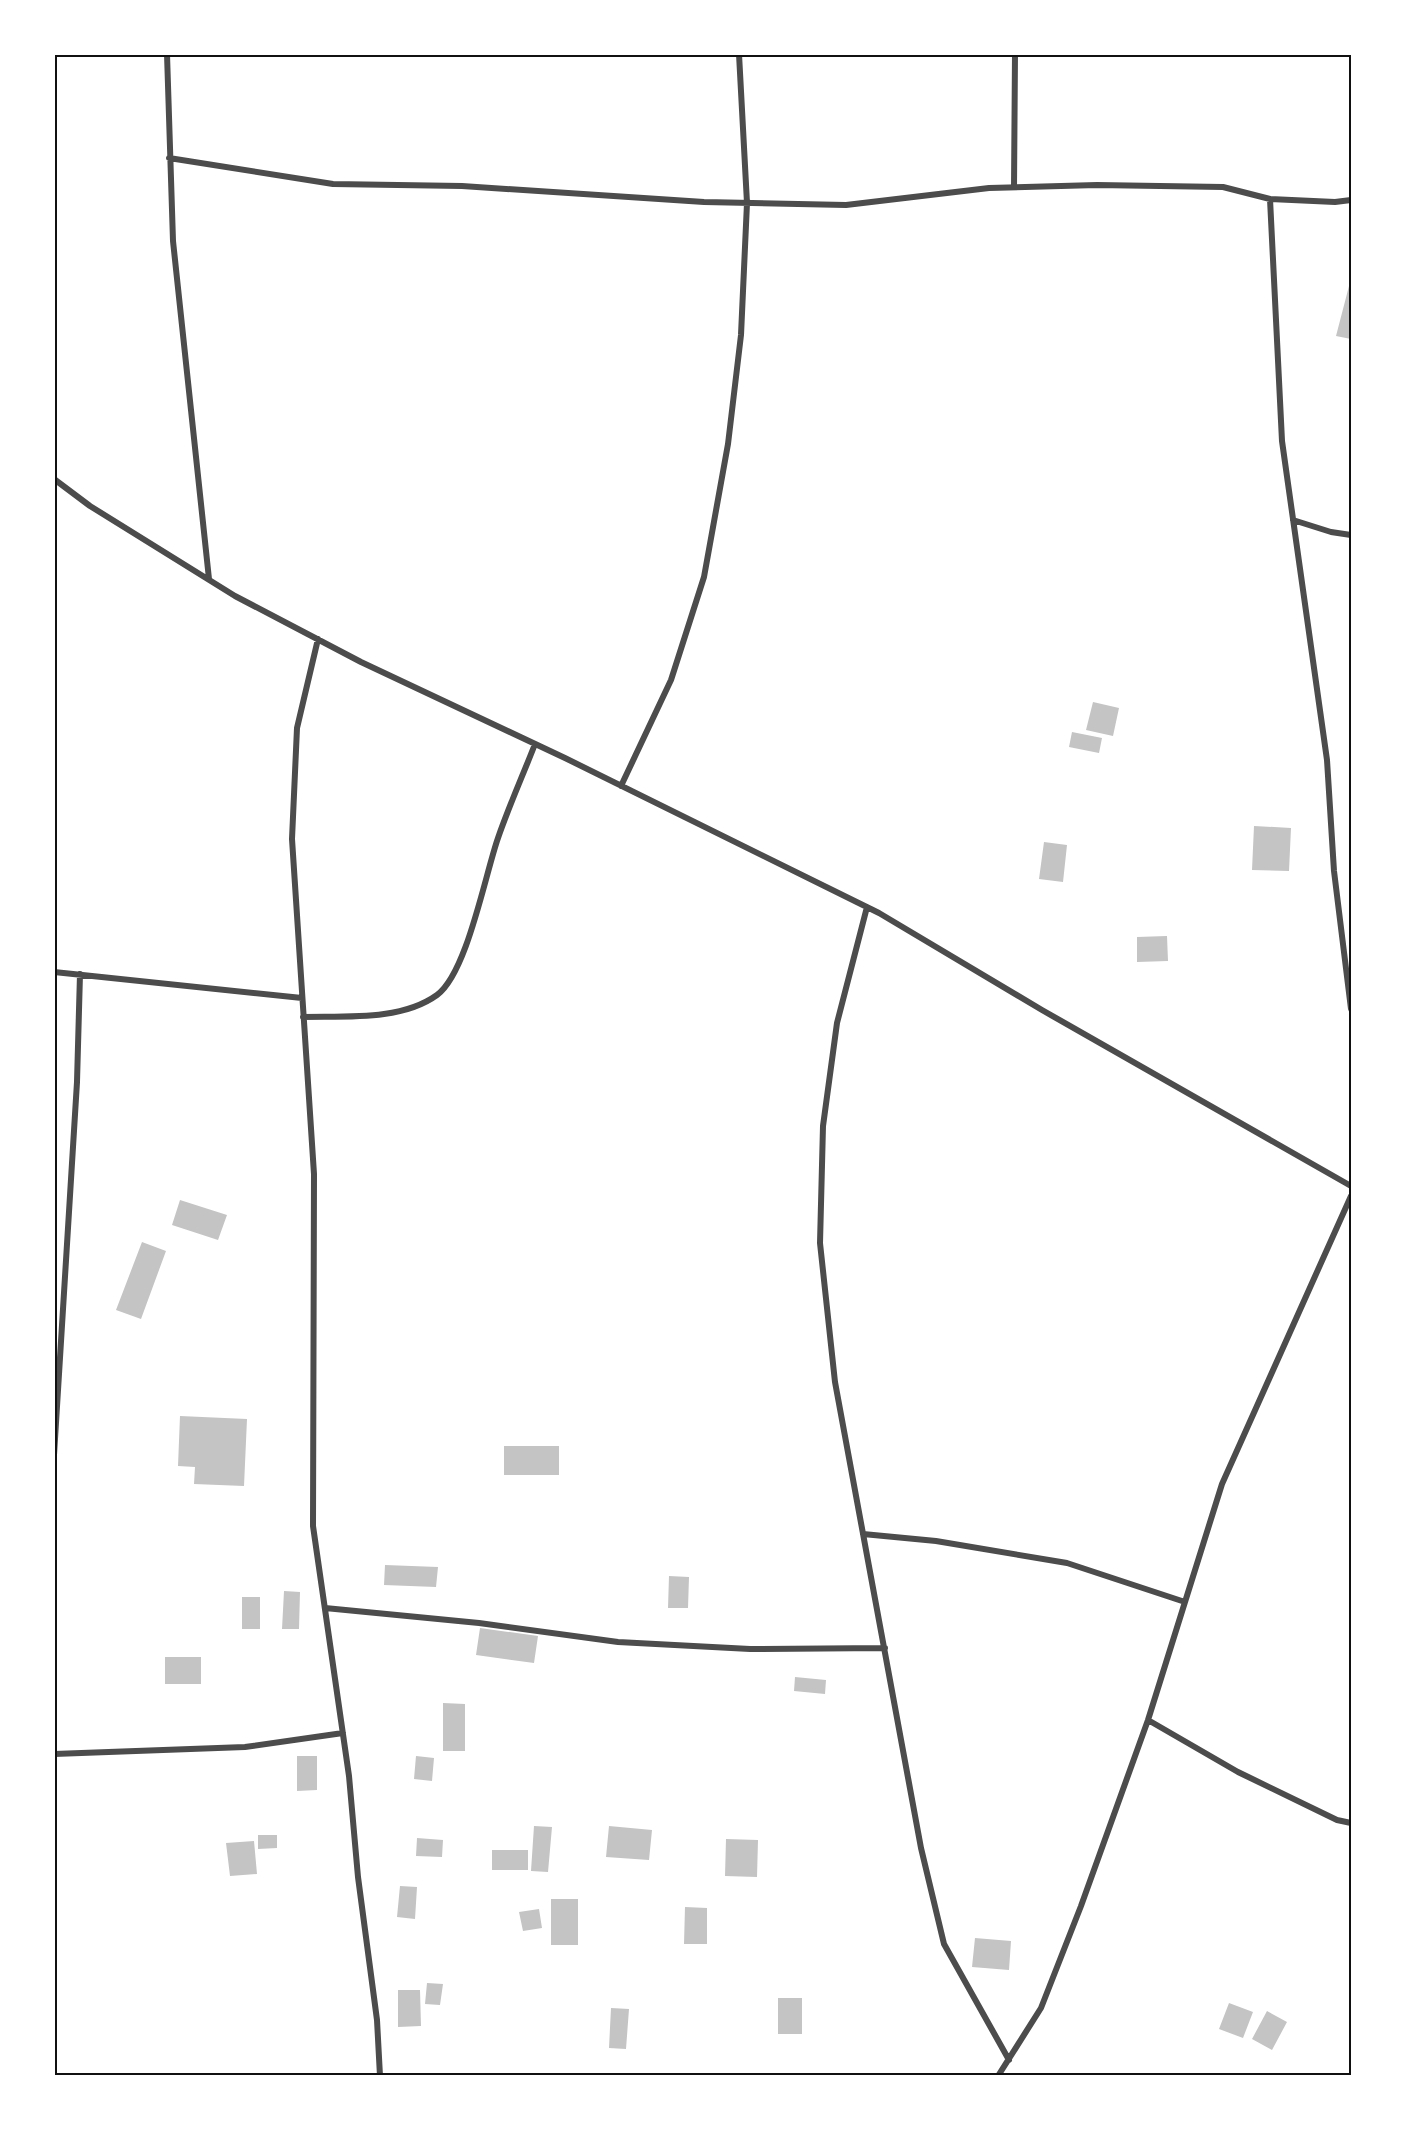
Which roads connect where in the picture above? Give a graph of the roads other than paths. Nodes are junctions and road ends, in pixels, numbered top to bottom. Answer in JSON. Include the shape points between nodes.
{"nodes":[{"id":1,"x":167,"y":54,"type":"edge"},
{"id":2,"x":739,"y":54,"type":"edge"},
{"id":3,"x":1015,"y":54,"type":"edge"},
{"id":4,"x":169,"y":158,"type":"junction"},
{"id":5,"x":1014,"y":187,"type":"junction"},
{"id":6,"x":1270,"y":199,"type":"junction"},
{"id":7,"x":1351,"y":200,"type":"edge"},
{"id":8,"x":747,"y":203,"type":"junction"},
{"id":9,"x":54,"y":479,"type":"edge"},
{"id":10,"x":1293,"y":519,"type":"junction"},
{"id":11,"x":1351,"y":535,"type":"edge"},
{"id":12,"x":209,"y":579,"type":"junction"},
{"id":13,"x":318,"y":639,"type":"junction"},
{"id":14,"x":535,"y":744,"type":"junction"},
{"id":15,"x":621,"y":786,"type":"junction"},
{"id":16,"x":867,"y":907,"type":"junction"},
{"id":17,"x":54,"y":972,"type":"edge"},
{"id":18,"x":80,"y":974,"type":"junction"},
{"id":19,"x":302,"y":998,"type":"junction"},
{"id":20,"x":1351,"y":1009,"type":"edge"},
{"id":21,"x":303,"y":1017,"type":"junction"},
{"id":22,"x":1351,"y":1186,"type":"edge"},
{"id":23,"x":1351,"y":1196,"type":"edge"},
{"id":24,"x":54,"y":1455,"type":"edge"},
{"id":25,"x":863,"y":1534,"type":"junction"},
{"id":26,"x":1185,"y":1602,"type":"junction"},
{"id":27,"x":325,"y":1608,"type":"junction"},
{"id":28,"x":885,"y":1648,"type":"junction"},
{"id":29,"x":1148,"y":1720,"type":"junction"},
{"id":30,"x":342,"y":1732,"type":"junction"},
{"id":31,"x":54,"y":1754,"type":"edge"},
{"id":32,"x":1351,"y":1823,"type":"edge"},
{"id":33,"x":1009,"y":2060,"type":"junction"},
{"id":34,"x":380,"y":2076,"type":"edge"},
{"id":35,"x":998,"y":2076,"type":"edge"}],
"edges":[{"from":1,"to":4,"type":"street"},
{"from":2,"to":8,"type":"street"},
{"from":3,"to":5,"type":"street"},
{"from":4,"to":8,"type":"street","via":[[333,184],[462,186]]},
{"from":4,"to":12,"type":"street","via":[[173,242]]},
{"from":5,"to":6,"type":"street","via":[[1223,187]]},
{"from":5,"to":8,"type":"street","via":[[846,205]]},
{"from":6,"to":7,"type":"street"},
{"from":6,"to":10,"type":"street","via":[[1282,441]]},
{"from":8,"to":15,"type":"street","via":[[741,334],[728,444],[704,577],[670,680]]},
{"from":9,"to":12,"type":"street","via":[[90,506]]},
{"from":10,"to":11,"type":"street"},
{"from":10,"to":20,"type":"street","via":[[1327,760],[1334,871]]},
{"from":12,"to":13,"type":"street"},
{"from":13,"to":14,"type":"street"},
{"from":13,"to":19,"type":"street","via":[[297,728],[292,828]]},
{"from":14,"to":15,"type":"street"},
{"from":14,"to":21,"type":"street","via":[[498,839],[460,963],[439,994],[410,1009],[360,1016]]},
{"from":15,"to":16,"type":"street"},
{"from":16,"to":22,"type":"street"},
{"from":16,"to":25,"type":"street","via":[[835,1034],[823,1126],[820,1243],[835,1382]]},
{"from":17,"to":18,"type":"street"},
{"from":18,"to":19,"type":"street"},
{"from":18,"to":24,"type":"street"},
{"from":19,"to":21,"type":"street"},
{"from":21,"to":27,"type":"street","via":[[314,1174],[313,1526]]},
{"from":23,"to":26,"type":"street","via":[[1222,1484]]},
{"from":25,"to":26,"type":"street","via":[[936,1541],[1067,1563]]},
{"from":25,"to":28,"type":"street"},
{"from":26,"to":29,"type":"street"},
{"from":27,"to":28,"type":"street","via":[[618,1642],[750,1649]]},
{"from":27,"to":30,"type":"street"},
{"from":28,"to":33,"type":"street","via":[[921,1848],[944,1944]]},
{"from":29,"to":32,"type":"street","via":[[1238,1772],[1337,1820]]},
{"from":29,"to":33,"type":"street","via":[[1041,2008]]},
{"from":30,"to":31,"type":"street","via":[[245,1747]]},
{"from":30,"to":34,"type":"street","via":[[377,2020]]},
{"from":33,"to":35,"type":"street"}]}
